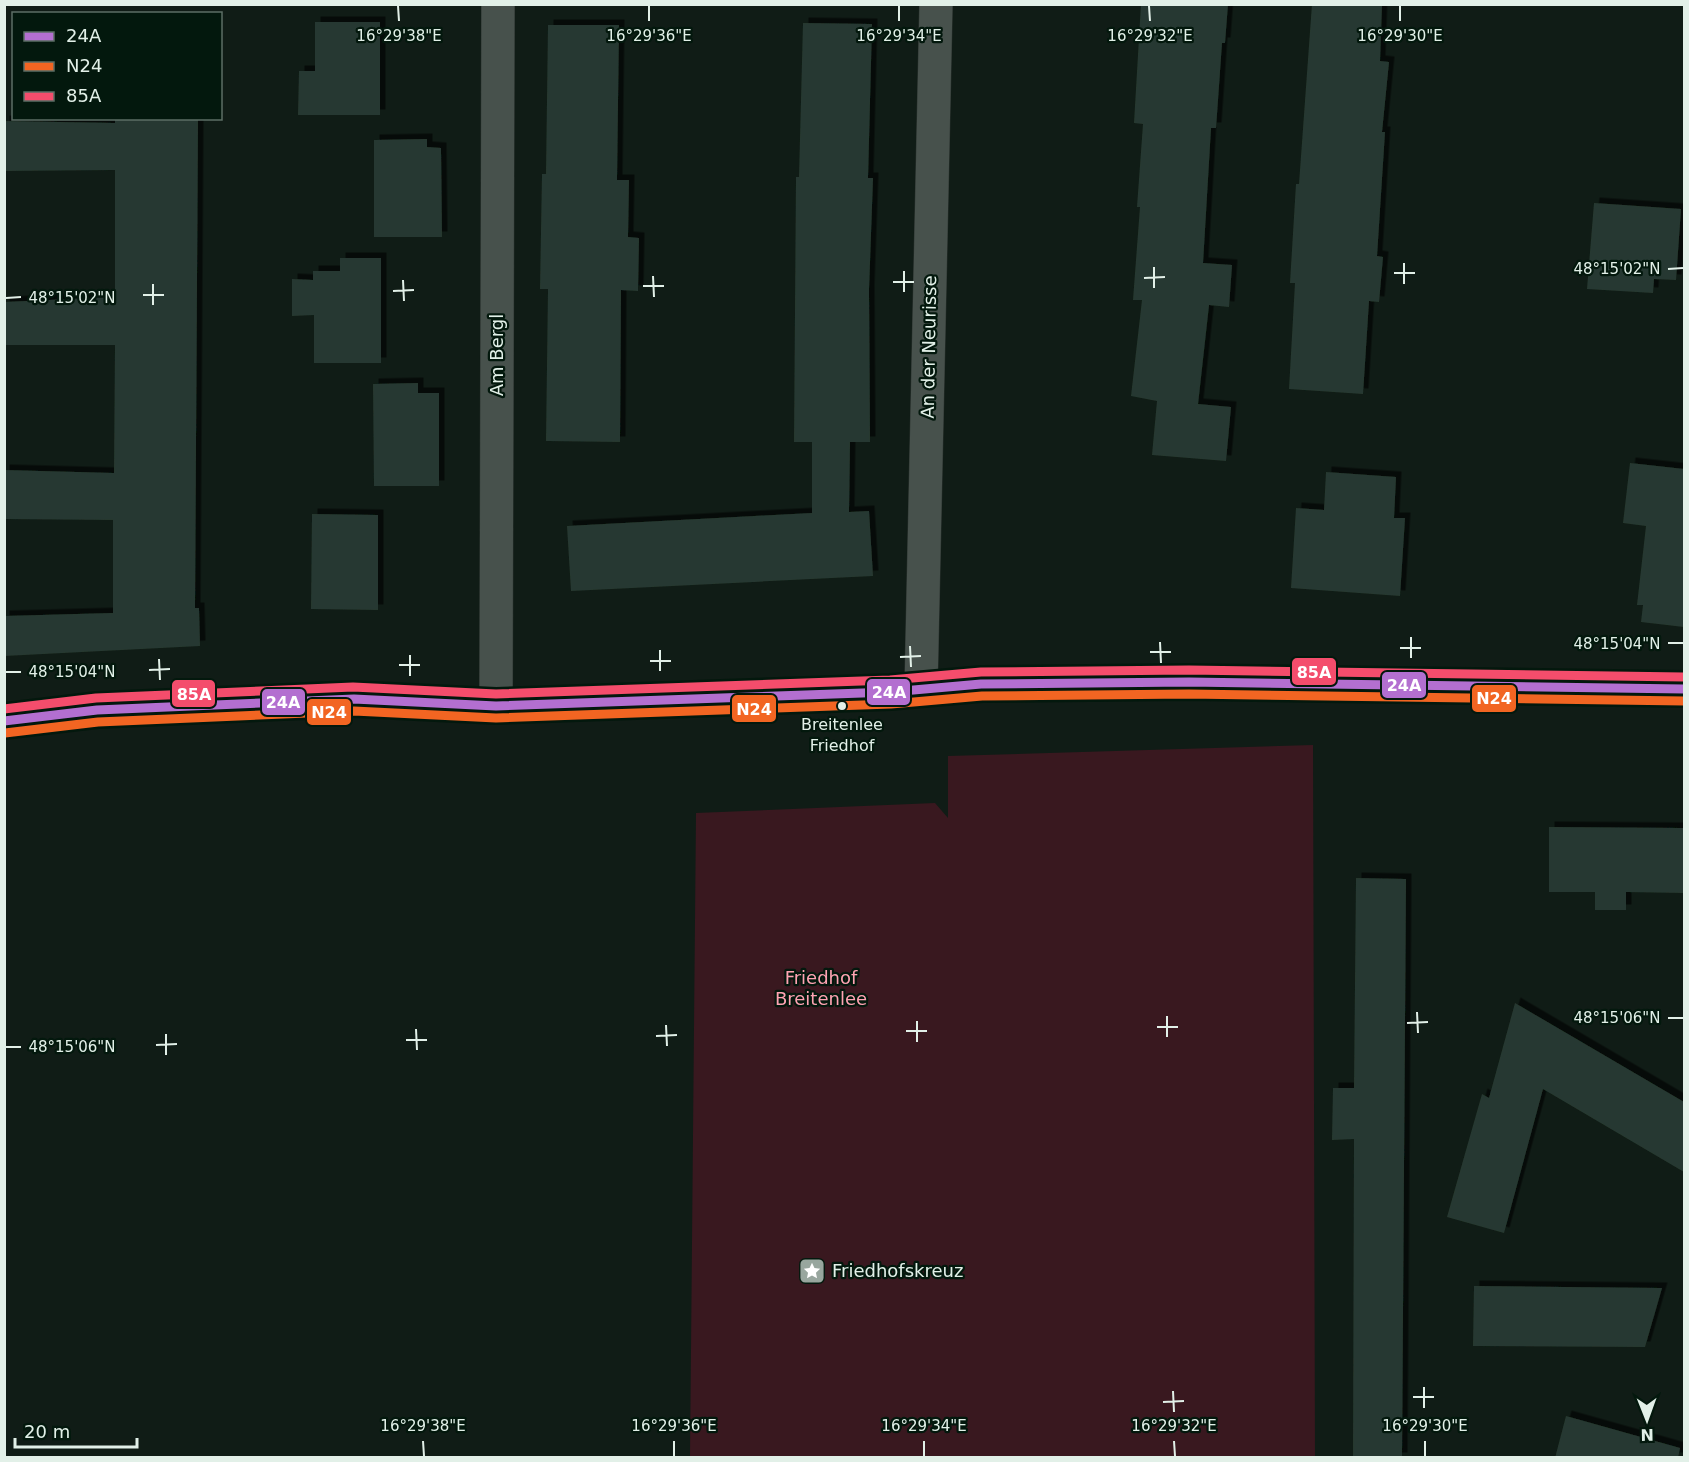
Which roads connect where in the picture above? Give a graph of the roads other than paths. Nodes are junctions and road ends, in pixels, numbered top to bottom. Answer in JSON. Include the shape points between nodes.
{"nodes":[{"id":1,"x":498,"y":4,"type":"edge"},
{"id":2,"x":936,"y":4,"type":"edge"},
{"id":3,"x":921,"y":689,"type":"junction"},
{"id":4,"x":1684,"y":689,"type":"edge"},
{"id":5,"x":496,"y":706,"type":"junction"},
{"id":6,"x":4,"y":721,"type":"edge"}],
"edges":[{"from":1,"to":5,"type":"street","name":"Am Bergl"},
{"from":2,"to":3,"type":"street","name":"An der Neurisse"},
{"from":3,"to":4,"type":"main road","via":[[981,684],[1189,682]]},
{"from":3,"to":5,"type":"main road"},
{"from":5,"to":6,"type":"main road","via":[[354,699],[98,710]]}]}
